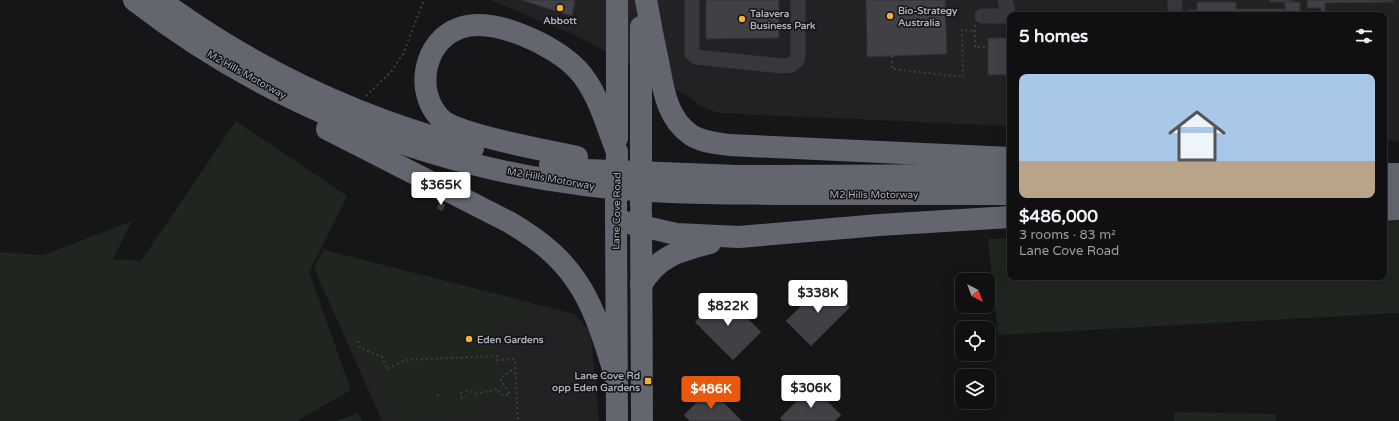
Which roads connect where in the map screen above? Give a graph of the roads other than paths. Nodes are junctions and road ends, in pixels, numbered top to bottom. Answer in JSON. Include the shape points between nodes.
{"nodes":[{"id":1,"x":134,"y":0,"type":"edge"},
{"id":2,"x":160,"y":0,"type":"edge"},
{"id":3,"x":617,"y":0,"type":"edge"},
{"id":4,"x":641,"y":0,"type":"edge"},
{"id":5,"x":646,"y":0,"type":"edge"},
{"id":6,"x":692,"y":0,"type":"edge"},
{"id":7,"x":798,"y":0,"type":"edge"},
{"id":8,"x":1005,"y":0,"type":"edge"},
{"id":9,"x":1175,"y":0,"type":"edge"},
{"id":10,"x":1175,"y":12,"type":"edge"},
{"id":11,"x":999,"y":16,"type":"edge"},
{"id":12,"x":218,"y":60,"type":"junction"},
{"id":13,"x":617,"y":152,"type":"junction"},
{"id":14,"x":384,"y":157,"type":"junction"},
{"id":15,"x":1007,"y":158,"type":"edge"},
{"id":16,"x":641,"y":163,"type":"junction"},
{"id":17,"x":1387,"y":174,"type":"edge"},
{"id":18,"x":1399,"y":174,"type":"edge"},
{"id":19,"x":1007,"y":175,"type":"edge"},
{"id":20,"x":1387,"y":193,"type":"edge"},
{"id":21,"x":1399,"y":193,"type":"edge"},
{"id":22,"x":1007,"y":194,"type":"edge"},
{"id":23,"x":439,"y":197,"type":"dead end"},
{"id":24,"x":1399,"y":209,"type":"edge"},
{"id":25,"x":1387,"y":210,"type":"edge"},
{"id":26,"x":616,"y":212,"type":"junction"},
{"id":27,"x":641,"y":215,"type":"junction"},
{"id":28,"x":1007,"y":217,"type":"edge"},
{"id":29,"x":739,"y":237,"type":"junction"},
{"id":30,"x":641,"y":285,"type":"junction"},
{"id":31,"x":617,"y":382,"type":"junction"},
{"id":32,"x":617,"y":421,"type":"edge"},
{"id":33,"x":642,"y":421,"type":"edge"}],
"edges":[{"from":1,"to":12,"type":"highway","name":"M2 Hills Motorway"},
{"from":2,"to":16,"type":"highway","name":"M2 Hills Motorway","via":[[225,45],[292,82],[405,128],[522,161],[587,170]]},
{"from":3,"to":13,"type":"highway","name":"Lane Cove Road"},
{"from":4,"to":16,"type":"highway"},
{"from":5,"to":15,"type":"highway","via":[[651,34],[668,104],[678,123],[697,138],[729,144]]},
{"from":6,"to":7,"type":"street","via":[[692,53],[696,57],[790,66],[798,57]]},
{"from":8,"to":11,"type":"street"},
{"from":9,"to":10,"type":"street"},
{"from":12,"to":14,"type":"highway","via":[[236,83]]},
{"from":12,"to":22,"type":"highway","name":"M2 Hills Motorway","via":[[277,92],[343,122],[419,149],[478,165],[565,182],[689,193]]},
{"from":13,"to":16,"type":"highway","via":[[592,90],[579,71],[554,50],[491,25],[477,24],[460,28],[447,35],[431,54],[425,75],[430,104],[440,118],[452,126],[545,150],[622,164]]},
{"from":13,"to":26,"type":"highway","name":"Lane Cove Road","bridge":true},
{"from":14,"to":23,"type":"street","via":[[406,180]]},
{"from":14,"to":31,"type":"highway","via":[[533,235],[558,257],[578,281],[591,304]]},
{"from":16,"to":19,"type":"highway","name":"M2 Hills Motorway","via":[[736,176]]},
{"from":16,"to":27,"type":"highway","bridge":true},
{"from":17,"to":18,"type":"highway"},
{"from":20,"to":21,"type":"highway"},
{"from":24,"to":25,"type":"highway"},
{"from":26,"to":27,"type":"highway"},
{"from":26,"to":31,"type":"highway","name":"Lane Cove Road"},
{"from":27,"to":29,"type":"highway","via":[[676,234]]},
{"from":27,"to":30,"type":"highway"},
{"from":28,"to":29,"type":"highway"},
{"from":29,"to":30,"type":"highway","via":[[682,250],[669,256],[652,270]]},
{"from":30,"to":33,"type":"highway"},
{"from":31,"to":32,"type":"highway","name":"Lane Cove Road"}]}
